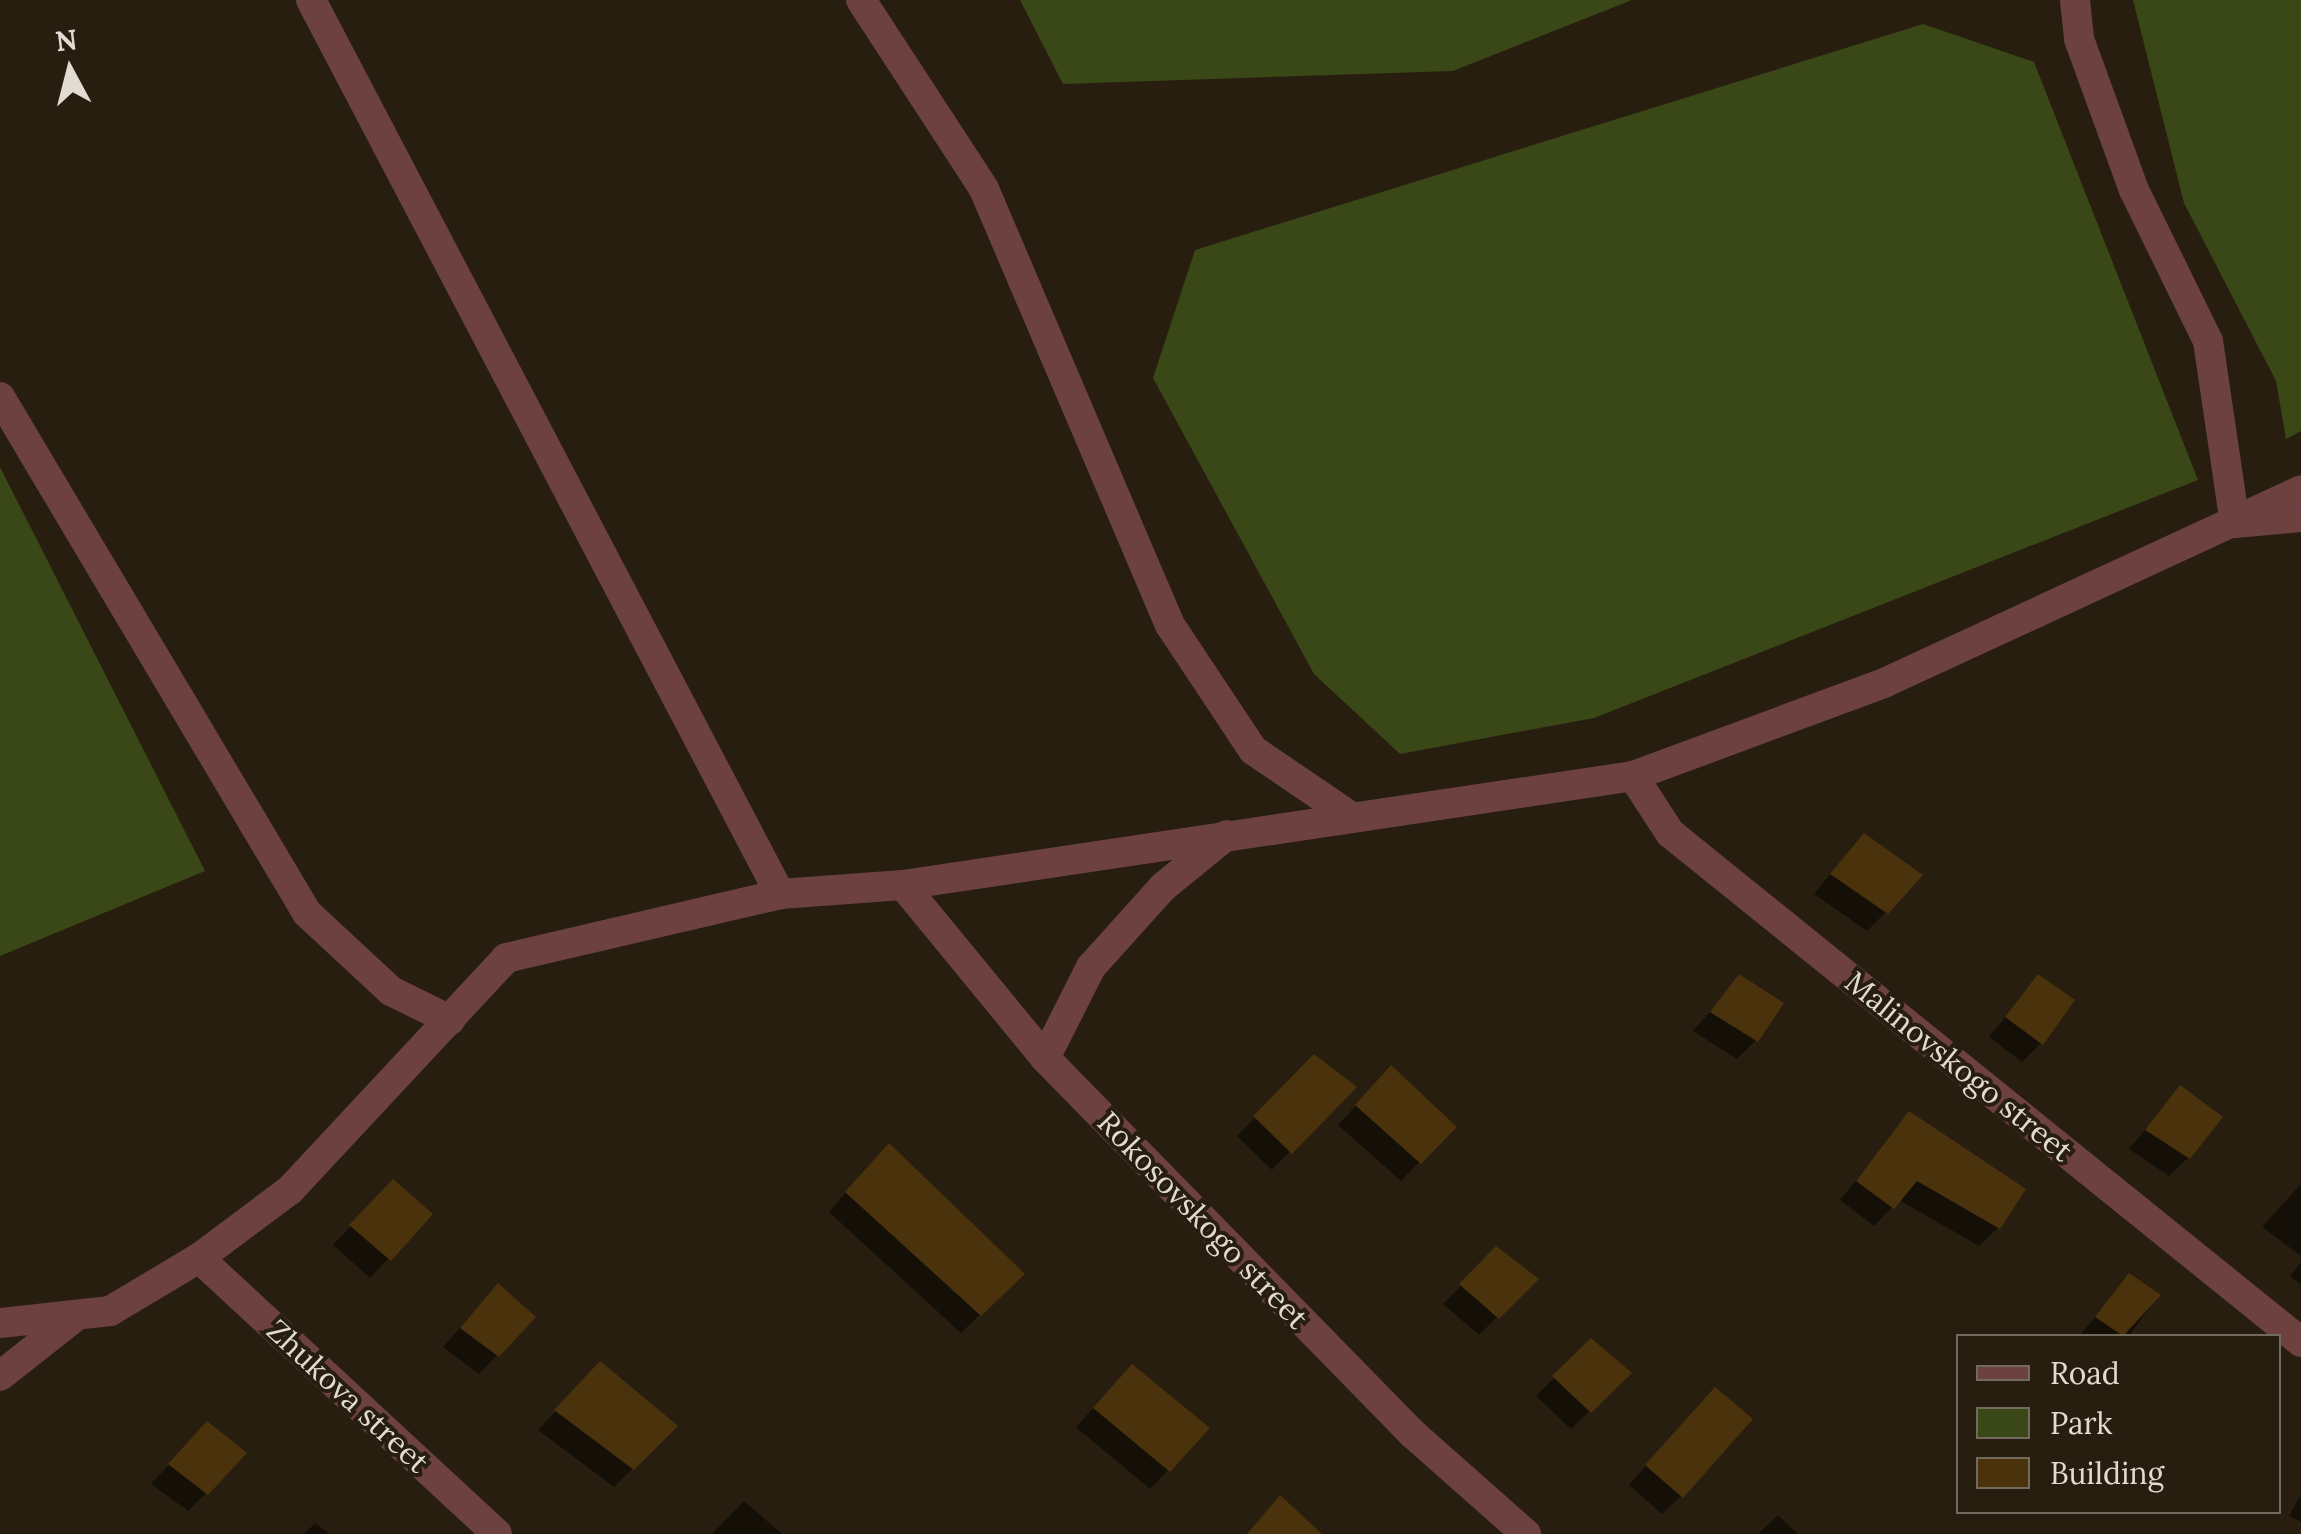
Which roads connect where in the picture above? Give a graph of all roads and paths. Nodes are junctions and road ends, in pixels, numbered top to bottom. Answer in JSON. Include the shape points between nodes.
{"nodes":[{"id":1,"x":310,"y":0,"type":"edge"},
{"id":2,"x":861,"y":0,"type":"edge"},
{"id":3,"x":2076,"y":0,"type":"edge"},
{"id":4,"x":0,"y":397,"type":"edge"},
{"id":5,"x":2301,"y":490,"type":"edge"},
{"id":6,"x":2301,"y":517,"type":"edge"},
{"id":7,"x":2235,"y":523,"type":"junction"},
{"id":8,"x":1633,"y":776,"type":"junction"},
{"id":9,"x":1347,"y":814,"type":"junction"},
{"id":10,"x":1230,"y":833,"type":"junction"},
{"id":11,"x":903,"y":885,"type":"junction"},
{"id":12,"x":780,"y":894,"type":"junction"},
{"id":13,"x":450,"y":1020,"type":"junction"},
{"id":14,"x":1045,"y":1058,"type":"junction"},
{"id":15,"x":200,"y":1258,"type":"junction"},
{"id":16,"x":78,"y":1314,"type":"junction"},
{"id":17,"x":0,"y":1323,"type":"edge"},
{"id":18,"x":2301,"y":1342,"type":"edge"},
{"id":19,"x":0,"y":1376,"type":"edge"},
{"id":20,"x":498,"y":1534,"type":"edge"},
{"id":21,"x":1526,"y":1534,"type":"edge"}],
"edges":[{"from":1,"to":12,"type":"street"},
{"from":2,"to":9,"type":"street","via":[[984,189],[1170,625],[1253,750]]},
{"from":3,"to":7,"type":"street","via":[[2079,39],[2134,190],[2208,342]]},
{"from":4,"to":13,"type":"street","via":[[307,913],[391,991]]},
{"from":5,"to":7,"type":"street"},
{"from":6,"to":7,"type":"street"},
{"from":7,"to":8,"type":"street","via":[[1884,682]]},
{"from":8,"to":9,"type":"street"},
{"from":8,"to":18,"type":"street","name":"Malinovskogo street","via":[[1670,833]]},
{"from":9,"to":10,"type":"street"},
{"from":10,"to":11,"type":"street"},
{"from":10,"to":14,"type":"street","via":[[1163,887],[1092,967]]},
{"from":11,"to":12,"type":"street"},
{"from":11,"to":14,"type":"street","name":"Rokosovskogo street"},
{"from":12,"to":13,"type":"street","via":[[506,958]]},
{"from":13,"to":15,"type":"street","via":[[290,1190]]},
{"from":14,"to":21,"type":"street","name":"Rokosovskogo street","via":[[1413,1434]]},
{"from":15,"to":16,"type":"street","via":[[110,1311]]},
{"from":15,"to":20,"type":"street","name":"Zhukova street"},
{"from":16,"to":17,"type":"street"},
{"from":16,"to":19,"type":"street"}]}
